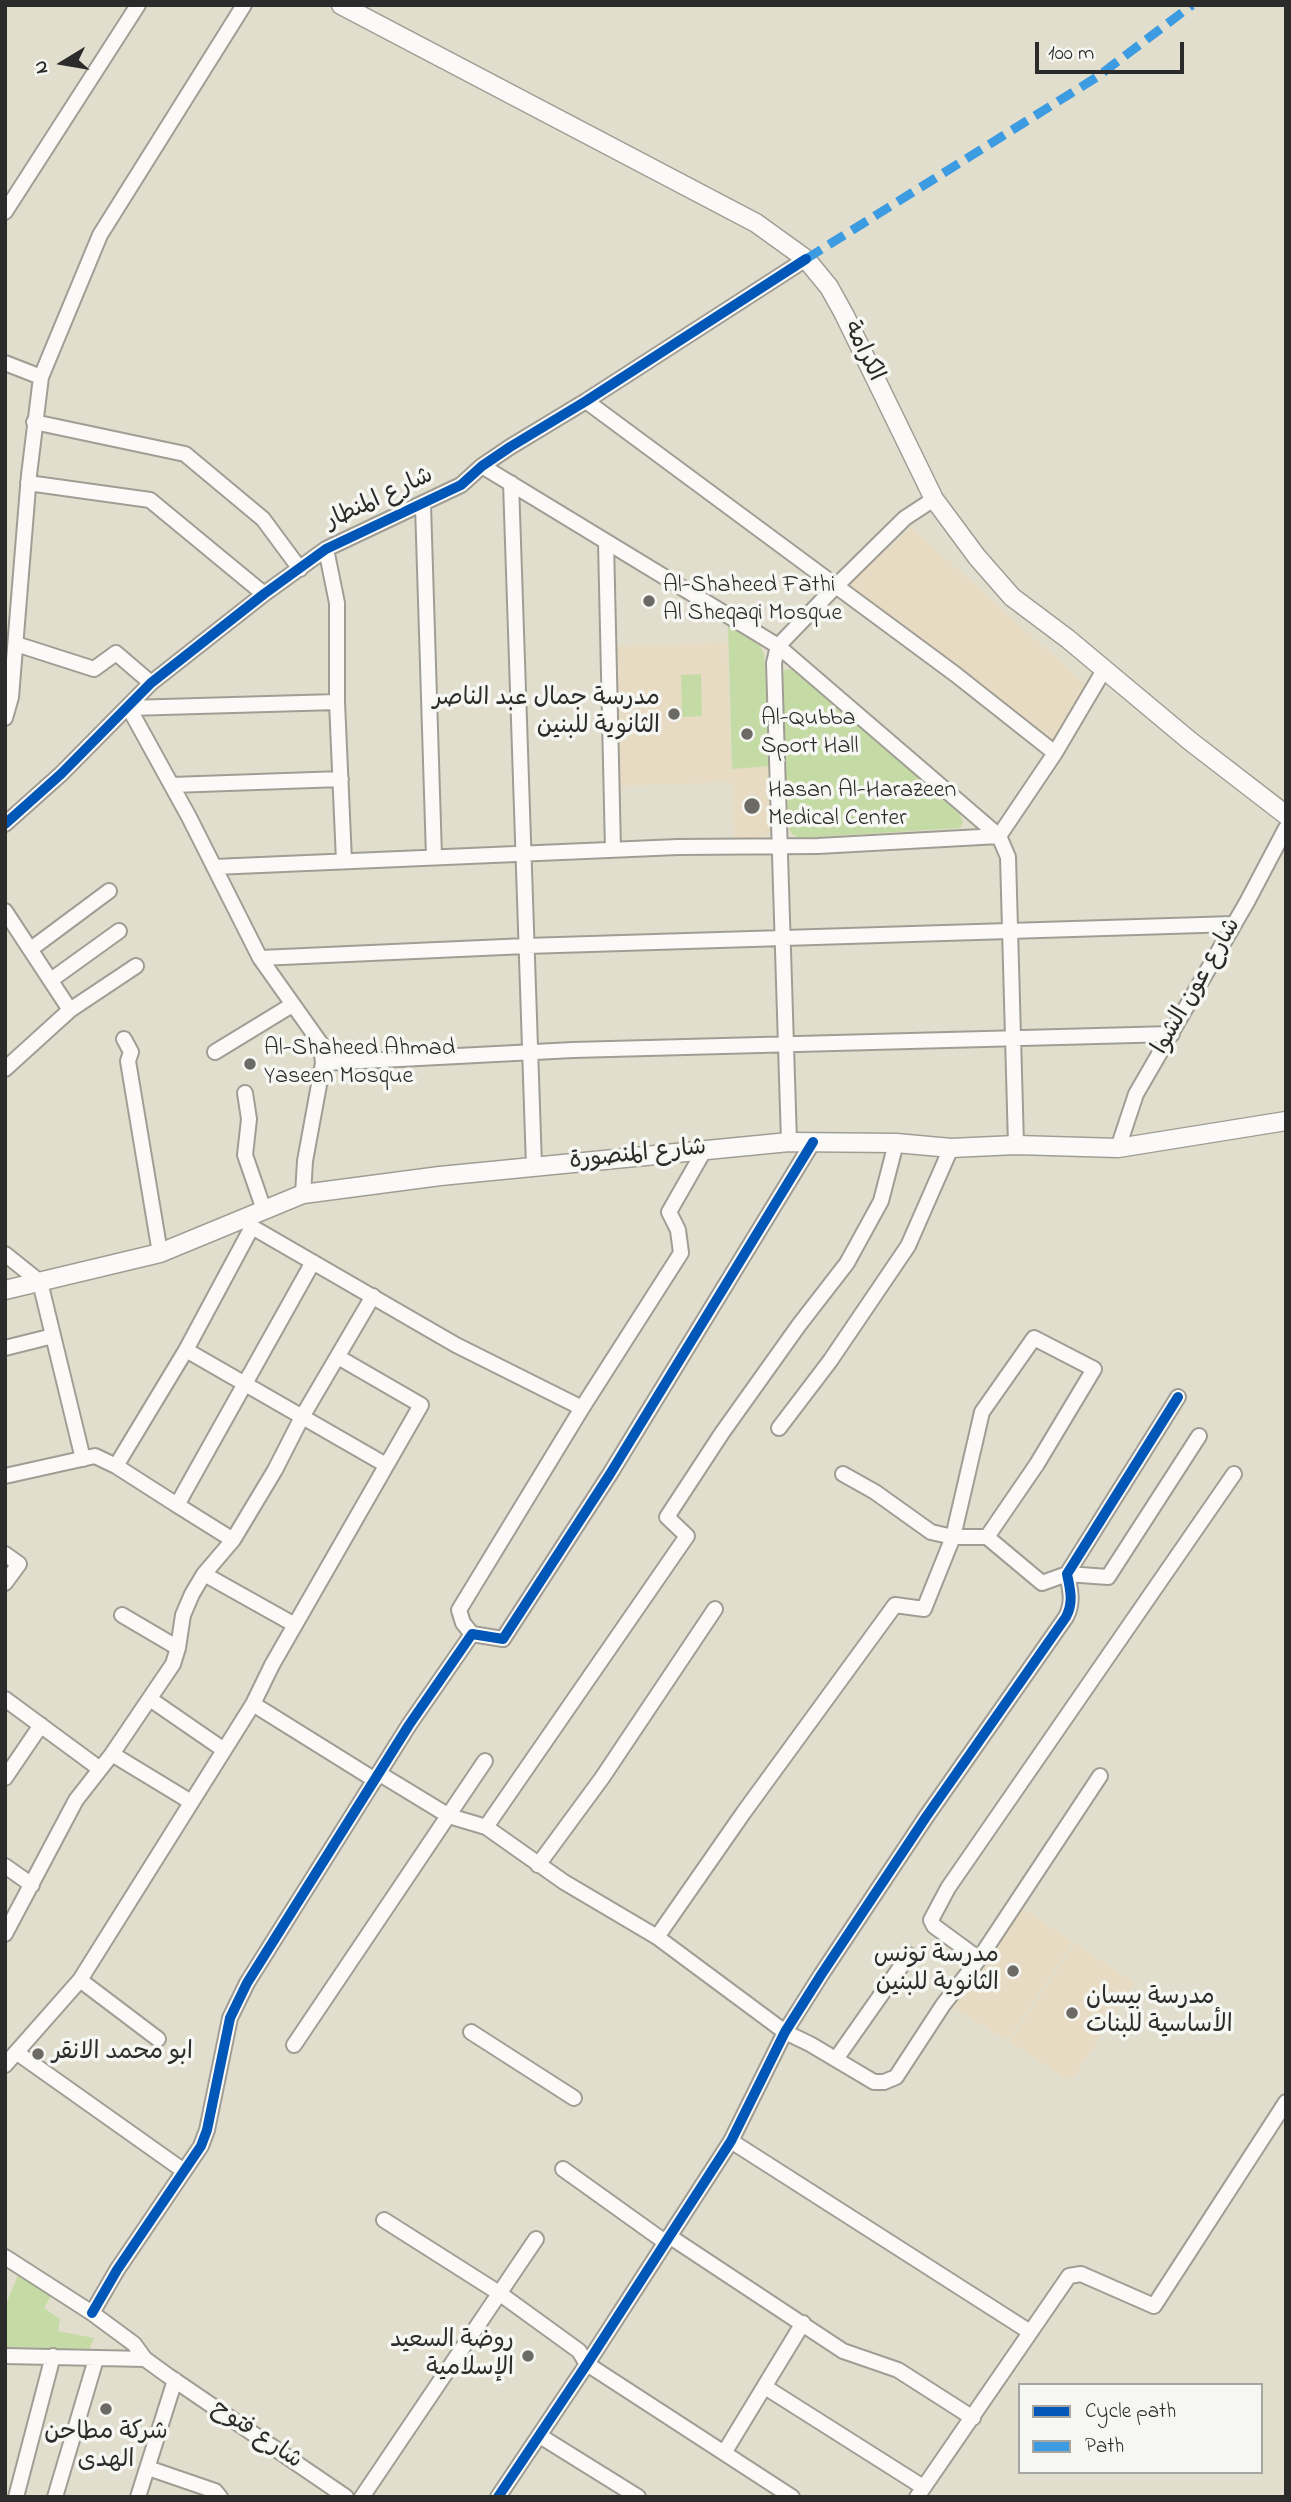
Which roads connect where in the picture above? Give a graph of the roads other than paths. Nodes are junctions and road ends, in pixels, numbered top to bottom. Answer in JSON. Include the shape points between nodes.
{"nodes":[{"id":1,"x":138,"y":5,"type":"edge"},
{"id":2,"x":244,"y":5,"type":"edge"},
{"id":3,"x":341,"y":5,"type":"edge"},
{"id":4,"x":5,"y":212,"type":"edge"},
{"id":5,"x":806,"y":259,"type":"junction"},
{"id":6,"x":5,"y":363,"type":"edge"},
{"id":7,"x":41,"y":377,"type":"junction"},
{"id":8,"x":586,"y":401,"type":"junction"},
{"id":9,"x":34,"y":422,"type":"junction"},
{"id":10,"x":481,"y":466,"type":"junction"},
{"id":11,"x":28,"y":482,"type":"junction"},
{"id":12,"x":511,"y":483,"type":"junction"},
{"id":13,"x":934,"y":499,"type":"junction"},
{"id":14,"x":423,"y":505,"type":"junction"},
{"id":15,"x":606,"y":542,"type":"junction"},
{"id":16,"x":326,"y":549,"type":"junction"},
{"id":17,"x":300,"y":569,"type":"junction"},
{"id":18,"x":836,"y":586,"type":"junction"},
{"id":19,"x":264,"y":594,"type":"junction"},
{"id":20,"x":16,"y":645,"type":"junction"},
{"id":21,"x":778,"y":646,"type":"junction"},
{"id":22,"x":1104,"y":670,"type":"junction"},
{"id":23,"x":152,"y":683,"type":"junction"},
{"id":24,"x":337,"y":702,"type":"junction"},
{"id":25,"x":129,"y":708,"type":"junction"},
{"id":26,"x":5,"y":718,"type":"edge"},
{"id":27,"x":1055,"y":753,"type":"junction"},
{"id":28,"x":341,"y":779,"type":"junction"},
{"id":29,"x":172,"y":785,"type":"junction"},
{"id":30,"x":1286,"y":815,"type":"edge"},
{"id":31,"x":5,"y":824,"type":"edge"},
{"id":32,"x":1286,"y":828,"type":"edge"},
{"id":33,"x":999,"y":836,"type":"junction"},
{"id":34,"x":780,"y":847,"type":"junction"},
{"id":35,"x":613,"y":850,"type":"junction"},
{"id":36,"x":524,"y":854,"type":"junction"},
{"id":37,"x":435,"y":858,"type":"junction"},
{"id":38,"x":344,"y":860,"type":"junction"},
{"id":39,"x":214,"y":867,"type":"junction"},
{"id":40,"x":109,"y":891,"type":"dead end"},
{"id":41,"x":5,"y":911,"type":"edge"},
{"id":42,"x":1234,"y":925,"type":"junction"},
{"id":43,"x":119,"y":931,"type":"dead end"},
{"id":44,"x":1009,"y":931,"type":"junction"},
{"id":45,"x":783,"y":939,"type":"junction"},
{"id":46,"x":526,"y":946,"type":"junction"},
{"id":47,"x":31,"y":949,"type":"junction"},
{"id":48,"x":260,"y":958,"type":"junction"},
{"id":49,"x":136,"y":966,"type":"dead end"},
{"id":50,"x":51,"y":980,"type":"junction"},
{"id":51,"x":292,"y":1004,"type":"junction"},
{"id":52,"x":70,"y":1010,"type":"junction"},
{"id":53,"x":1172,"y":1034,"type":"junction"},
{"id":54,"x":124,"y":1039,"type":"dead end"},
{"id":55,"x":1012,"y":1039,"type":"junction"},
{"id":56,"x":785,"y":1046,"type":"junction"},
{"id":57,"x":215,"y":1052,"type":"dead end"},
{"id":58,"x":530,"y":1053,"type":"junction"},
{"id":59,"x":323,"y":1063,"type":"junction"},
{"id":60,"x":5,"y":1069,"type":"edge"},
{"id":61,"x":246,"y":1093,"type":"dead end"},
{"id":62,"x":1286,"y":1121,"type":"edge"},
{"id":63,"x":789,"y":1142,"type":"junction"},
{"id":64,"x":813,"y":1142,"type":"junction"},
{"id":65,"x":896,"y":1143,"type":"junction"},
{"id":66,"x":1016,"y":1145,"type":"junction"},
{"id":67,"x":951,"y":1148,"type":"junction"},
{"id":68,"x":1118,"y":1148,"type":"junction"},
{"id":69,"x":705,"y":1149,"type":"junction"},
{"id":70,"x":534,"y":1166,"type":"junction"},
{"id":71,"x":303,"y":1194,"type":"junction"},
{"id":72,"x":264,"y":1209,"type":"junction"},
{"id":73,"x":248,"y":1222,"type":"junction"},
{"id":74,"x":160,"y":1253,"type":"junction"},
{"id":75,"x":5,"y":1254,"type":"edge"},
{"id":76,"x":313,"y":1262,"type":"junction"},
{"id":77,"x":40,"y":1282,"type":"junction"},
{"id":78,"x":5,"y":1290,"type":"edge"},
{"id":79,"x":373,"y":1296,"type":"junction"},
{"id":80,"x":53,"y":1336,"type":"junction"},
{"id":81,"x":5,"y":1348,"type":"edge"},
{"id":82,"x":186,"y":1350,"type":"junction"},
{"id":83,"x":338,"y":1357,"type":"junction"},
{"id":84,"x":245,"y":1383,"type":"junction"},
{"id":85,"x":1178,"y":1397,"type":"dead end"},
{"id":86,"x":582,"y":1408,"type":"junction"},
{"id":87,"x":302,"y":1417,"type":"junction"},
{"id":88,"x":779,"y":1428,"type":"dead end"},
{"id":89,"x":1199,"y":1436,"type":"dead end"},
{"id":90,"x":83,"y":1459,"type":"junction"},
{"id":91,"x":386,"y":1465,"type":"junction"},
{"id":92,"x":116,"y":1466,"type":"junction"},
{"id":93,"x":843,"y":1474,"type":"dead end"},
{"id":94,"x":1234,"y":1474,"type":"dead end"},
{"id":95,"x":5,"y":1476,"type":"edge"},
{"id":96,"x":177,"y":1505,"type":"junction"},
{"id":97,"x":953,"y":1537,"type":"junction"},
{"id":98,"x":987,"y":1537,"type":"junction"},
{"id":99,"x":233,"y":1540,"type":"junction"},
{"id":100,"x":5,"y":1554,"type":"edge"},
{"id":101,"x":204,"y":1574,"type":"junction"},
{"id":102,"x":1067,"y":1574,"type":"junction"},
{"id":103,"x":5,"y":1583,"type":"edge"},
{"id":104,"x":715,"y":1609,"type":"dead end"},
{"id":105,"x":122,"y":1615,"type":"dead end"},
{"id":106,"x":295,"y":1625,"type":"junction"},
{"id":107,"x":472,"y":1634,"type":"junction"},
{"id":108,"x":178,"y":1648,"type":"junction"},
{"id":109,"x":5,"y":1699,"type":"edge"},
{"id":110,"x":149,"y":1699,"type":"junction"},
{"id":111,"x":253,"y":1704,"type":"junction"},
{"id":112,"x":41,"y":1725,"type":"junction"},
{"id":113,"x":224,"y":1750,"type":"junction"},
{"id":114,"x":112,"y":1754,"type":"junction"},
{"id":115,"x":485,"y":1761,"type":"dead end"},
{"id":116,"x":100,"y":1769,"type":"junction"},
{"id":117,"x":1100,"y":1776,"type":"dead end"},
{"id":118,"x":378,"y":1777,"type":"junction"},
{"id":119,"x":5,"y":1778,"type":"edge"},
{"id":120,"x":191,"y":1802,"type":"junction"},
{"id":121,"x":449,"y":1816,"type":"junction"},
{"id":122,"x":486,"y":1827,"type":"junction"},
{"id":123,"x":538,"y":1865,"type":"junction"},
{"id":124,"x":5,"y":1866,"type":"edge"},
{"id":125,"x":32,"y":1885,"type":"junction"},
{"id":126,"x":5,"y":1934,"type":"edge"},
{"id":127,"x":657,"y":1937,"type":"junction"},
{"id":128,"x":909,"y":1955,"type":"dead end"},
{"id":129,"x":979,"y":1959,"type":"junction"},
{"id":130,"x":80,"y":1980,"type":"junction"},
{"id":131,"x":471,"y":2032,"type":"dead end"},
{"id":132,"x":785,"y":2032,"type":"junction"},
{"id":133,"x":158,"y":2039,"type":"dead end"},
{"id":134,"x":294,"y":2045,"type":"dead end"},
{"id":135,"x":16,"y":2052,"type":"junction"},
{"id":136,"x":836,"y":2059,"type":"junction"},
{"id":137,"x":5,"y":2064,"type":"edge"},
{"id":138,"x":574,"y":2098,"type":"dead end"},
{"id":139,"x":1286,"y":2102,"type":"edge"},
{"id":140,"x":731,"y":2141,"type":"junction"},
{"id":141,"x":563,"y":2169,"type":"dead end"},
{"id":142,"x":184,"y":2171,"type":"junction"},
{"id":143,"x":384,"y":2220,"type":"dead end"},
{"id":144,"x":536,"y":2239,"type":"dead end"},
{"id":145,"x":667,"y":2239,"type":"junction"},
{"id":146,"x":5,"y":2257,"type":"edge"},
{"id":147,"x":499,"y":2293,"type":"junction"},
{"id":148,"x":92,"y":2313,"type":"junction"},
{"id":149,"x":803,"y":2323,"type":"junction"},
{"id":150,"x":1030,"y":2332,"type":"junction"},
{"id":151,"x":5,"y":2356,"type":"edge"},
{"id":152,"x":53,"y":2356,"type":"junction"},
{"id":153,"x":96,"y":2359,"type":"junction"},
{"id":154,"x":145,"y":2359,"type":"junction"},
{"id":155,"x":587,"y":2364,"type":"junction"},
{"id":156,"x":171,"y":2378,"type":"junction"},
{"id":157,"x":765,"y":2387,"type":"junction"},
{"id":158,"x":973,"y":2418,"type":"junction"},
{"id":159,"x":540,"y":2436,"type":"junction"},
{"id":160,"x":723,"y":2453,"type":"junction"},
{"id":161,"x":148,"y":2468,"type":"junction"},
{"id":162,"x":920,"y":2492,"type":"edge"},
{"id":163,"x":16,"y":2497,"type":"edge"},
{"id":164,"x":55,"y":2497,"type":"edge"},
{"id":165,"x":138,"y":2497,"type":"edge"},
{"id":166,"x":220,"y":2497,"type":"edge"},
{"id":167,"x":346,"y":2497,"type":"edge"},
{"id":168,"x":362,"y":2497,"type":"edge"},
{"id":169,"x":498,"y":2497,"type":"edge"},
{"id":170,"x":638,"y":2497,"type":"edge"},
{"id":171,"x":792,"y":2497,"type":"edge"}],
"edges":[{"from":1,"to":4,"type":"street"},
{"from":2,"to":7,"type":"street","via":[[100,235]]},
{"from":3,"to":5,"type":"main road","name":"الكرامة","via":[[756,223]]},
{"from":5,"to":8,"type":"street","name":"شارع المنطار"},
{"from":5,"to":13,"type":"main road","name":"الكرامة","via":[[844,314]]},
{"from":6,"to":7,"type":"street"},
{"from":7,"to":9,"type":"street"},
{"from":8,"to":10,"type":"street","name":"شارع المنطار"},
{"from":8,"to":18,"type":"street"},
{"from":9,"to":11,"type":"street"},
{"from":9,"to":17,"type":"street","via":[[185,454],[249,506]]},
{"from":10,"to":12,"type":"street"},
{"from":10,"to":14,"type":"street","name":"شارع المنطار","via":[[461,485]]},
{"from":11,"to":19,"type":"street","via":[[150,500]]},
{"from":11,"to":20,"type":"street"},
{"from":12,"to":15,"type":"street"},
{"from":12,"to":36,"type":"street"},
{"from":13,"to":18,"type":"street","via":[[905,519]]},
{"from":13,"to":22,"type":"main road","name":"الكرامة","via":[[1012,597]]},
{"from":14,"to":16,"type":"street","name":"شارع المنطار"},
{"from":14,"to":37,"type":"street"},
{"from":15,"to":21,"type":"street"},
{"from":15,"to":35,"type":"street"},
{"from":16,"to":17,"type":"street","name":"شارع المنطار"},
{"from":16,"to":24,"type":"street","via":[[337,603]]},
{"from":17,"to":19,"type":"street","name":"شارع المنطار"},
{"from":18,"to":21,"type":"street"},
{"from":18,"to":27,"type":"street"},
{"from":19,"to":23,"type":"street","name":"شارع المنطار"},
{"from":20,"to":23,"type":"street","via":[[94,669],[116,653]]},
{"from":20,"to":26,"type":"street"},
{"from":21,"to":33,"type":"street"},
{"from":21,"to":34,"type":"street","via":[[774,663]]},
{"from":22,"to":27,"type":"street"},
{"from":22,"to":30,"type":"main road","name":"الكرامة"},
{"from":23,"to":25,"type":"street","name":"شارع المنطار"},
{"from":24,"to":25,"type":"street"},
{"from":24,"to":28,"type":"street"},
{"from":25,"to":29,"type":"street"},
{"from":25,"to":31,"type":"street","name":"شارع المنطار"},
{"from":27,"to":33,"type":"street"},
{"from":28,"to":29,"type":"street"},
{"from":28,"to":38,"type":"street"},
{"from":29,"to":39,"type":"street"},
{"from":32,"to":42,"type":"street","name":"شارع عون الشوا"},
{"from":33,"to":34,"type":"street"},
{"from":33,"to":44,"type":"street","via":[[1007,857]]},
{"from":34,"to":35,"type":"street"},
{"from":34,"to":45,"type":"street"},
{"from":35,"to":36,"type":"street"},
{"from":36,"to":37,"type":"street"},
{"from":36,"to":46,"type":"street"},
{"from":37,"to":38,"type":"street"},
{"from":38,"to":39,"type":"street"},
{"from":39,"to":48,"type":"street"},
{"from":40,"to":47,"type":"street"},
{"from":41,"to":47,"type":"street"},
{"from":42,"to":44,"type":"street"},
{"from":42,"to":53,"type":"street","name":"شارع عون الشوا"},
{"from":43,"to":50,"type":"street"},
{"from":44,"to":45,"type":"street"},
{"from":44,"to":55,"type":"street"},
{"from":45,"to":46,"type":"street"},
{"from":45,"to":56,"type":"street"},
{"from":46,"to":48,"type":"street"},
{"from":46,"to":58,"type":"street"},
{"from":47,"to":50,"type":"street"},
{"from":48,"to":51,"type":"street"},
{"from":49,"to":52,"type":"street"},
{"from":50,"to":52,"type":"street"},
{"from":51,"to":57,"type":"street"},
{"from":51,"to":59,"type":"street","via":[[321,1044]]},
{"from":52,"to":60,"type":"street"},
{"from":53,"to":55,"type":"street"},
{"from":53,"to":68,"type":"street","name":"شارع عون الشوا","via":[[1136,1094]]},
{"from":54,"to":74,"type":"street","via":[[131,1052],[128,1062]]},
{"from":55,"to":56,"type":"street"},
{"from":55,"to":66,"type":"street"},
{"from":56,"to":58,"type":"street"},
{"from":56,"to":63,"type":"street"},
{"from":58,"to":59,"type":"street"},
{"from":58,"to":70,"type":"street"},
{"from":59,"to":71,"type":"street"},
{"from":61,"to":72,"type":"street","via":[[249,1119],[244,1155]]},
{"from":62,"to":68,"type":"main road","name":"شارع المنصورة"},
{"from":63,"to":64,"type":"main road","name":"شارع المنصورة"},
{"from":63,"to":69,"type":"main road","name":"شارع المنصورة"},
{"from":64,"to":65,"type":"main road","name":"شارع المنصورة"},
{"from":64,"to":107,"type":"street","via":[[503,1639]]},
{"from":65,"to":67,"type":"main road","name":"شارع المنصورة"},
{"from":65,"to":122,"type":"street","via":[[881,1201],[847,1263],[722,1433],[667,1517],[687,1536]]},
{"from":66,"to":67,"type":"main road","name":"شارع المنصورة"},
{"from":66,"to":68,"type":"main road","name":"شارع المنصورة"},
{"from":67,"to":88,"type":"street","via":[[908,1246]]},
{"from":69,"to":70,"type":"main road","name":"شارع المنصورة"},
{"from":69,"to":86,"type":"street","via":[[669,1212],[678,1230],[681,1253]]},
{"from":70,"to":71,"type":"main road","name":"شارع المنصورة"},
{"from":71,"to":72,"type":"main road","name":"شارع المنصورة"},
{"from":72,"to":73,"type":"main road","name":"شارع المنصورة"},
{"from":73,"to":74,"type":"main road","name":"شارع المنصورة"},
{"from":73,"to":76,"type":"street"},
{"from":73,"to":82,"type":"street"},
{"from":74,"to":77,"type":"main road","name":"شارع المنصورة"},
{"from":75,"to":77,"type":"street"},
{"from":76,"to":79,"type":"street"},
{"from":76,"to":84,"type":"street"},
{"from":77,"to":78,"type":"main road","name":"شارع المنصورة"},
{"from":77,"to":80,"type":"street"},
{"from":79,"to":83,"type":"street"},
{"from":79,"to":86,"type":"street","via":[[456,1345]]},
{"from":80,"to":81,"type":"street"},
{"from":80,"to":90,"type":"street"},
{"from":82,"to":84,"type":"street"},
{"from":82,"to":92,"type":"street"},
{"from":83,"to":87,"type":"street"},
{"from":83,"to":91,"type":"street","via":[[421,1405]]},
{"from":84,"to":87,"type":"street"},
{"from":84,"to":96,"type":"street"},
{"from":85,"to":102,"type":"street"},
{"from":86,"to":107,"type":"street","via":[[459,1610]]},
{"from":87,"to":91,"type":"street"},
{"from":87,"to":99,"type":"street"},
{"from":89,"to":102,"type":"street","via":[[1108,1577]]},
{"from":90,"to":92,"type":"street","via":[[95,1457]]},
{"from":90,"to":95,"type":"street"},
{"from":91,"to":106,"type":"street"},
{"from":92,"to":96,"type":"street"},
{"from":93,"to":97,"type":"street","via":[[930,1532]]},
{"from":94,"to":129,"type":"street","via":[[934,1913],[934,1926]]},
{"from":96,"to":99,"type":"street"},
{"from":97,"to":98,"type":"street"},
{"from":97,"to":98,"type":"street","via":[[982,1412],[1034,1338],[1094,1369]]},
{"from":97,"to":127,"type":"street","via":[[923,1609],[895,1605]]},
{"from":98,"to":102,"type":"street","via":[[1042,1583]]},
{"from":99,"to":101,"type":"street"},
{"from":100,"to":103,"type":"street","via":[[19,1564]]},
{"from":101,"to":106,"type":"street"},
{"from":101,"to":108,"type":"street","via":[[183,1615]]},
{"from":102,"to":132,"type":"street","via":[[1072,1598],[1066,1617],[926,1817]]},
{"from":104,"to":123,"type":"street"},
{"from":105,"to":108,"type":"street"},
{"from":106,"to":111,"type":"street"},
{"from":107,"to":118,"type":"street"},
{"from":108,"to":110,"type":"street","via":[[173,1664]]},
{"from":109,"to":112,"type":"street"},
{"from":110,"to":113,"type":"street"},
{"from":110,"to":114,"type":"street"},
{"from":111,"to":113,"type":"street"},
{"from":111,"to":118,"type":"street"},
{"from":112,"to":116,"type":"street"},
{"from":112,"to":119,"type":"street"},
{"from":113,"to":120,"type":"street"},
{"from":114,"to":116,"type":"street"},
{"from":114,"to":120,"type":"street"},
{"from":115,"to":121,"type":"street"},
{"from":116,"to":125,"type":"street","via":[[76,1800]]},
{"from":117,"to":129,"type":"street"},
{"from":118,"to":121,"type":"street"},
{"from":118,"to":142,"type":"street","via":[[237,2001],[208,2130]]},
{"from":120,"to":130,"type":"street"},
{"from":121,"to":122,"type":"street"},
{"from":121,"to":134,"type":"street"},
{"from":122,"to":123,"type":"street"},
{"from":123,"to":127,"type":"street"},
{"from":124,"to":125,"type":"street"},
{"from":125,"to":126,"type":"street"},
{"from":127,"to":132,"type":"street"},
{"from":128,"to":136,"type":"street"},
{"from":129,"to":136,"type":"street","via":[[896,2077],[874,2082]]},
{"from":130,"to":133,"type":"street"},
{"from":130,"to":135,"type":"street"},
{"from":131,"to":138,"type":"street"},
{"from":132,"to":136,"type":"street"},
{"from":132,"to":140,"type":"street"},
{"from":135,"to":137,"type":"street"},
{"from":135,"to":142,"type":"street"},
{"from":139,"to":150,"type":"street","via":[[1154,2306],[1081,2274],[1069,2276]]},
{"from":140,"to":145,"type":"street"},
{"from":140,"to":150,"type":"street"},
{"from":141,"to":145,"type":"street"},
{"from":142,"to":148,"type":"street"},
{"from":143,"to":147,"type":"street"},
{"from":144,"to":147,"type":"street"},
{"from":145,"to":149,"type":"street"},
{"from":145,"to":155,"type":"street"},
{"from":146,"to":148,"type":"street","name":"شارع فتوح"},
{"from":147,"to":155,"type":"street","via":[[579,2351]]},
{"from":147,"to":168,"type":"street"},
{"from":148,"to":154,"type":"street","name":"شارع فتوح","via":[[134,2344]]},
{"from":149,"to":157,"type":"street"},
{"from":149,"to":158,"type":"street","via":[[843,2351],[898,2370]]},
{"from":150,"to":158,"type":"street"},
{"from":151,"to":152,"type":"street"},
{"from":152,"to":153,"type":"street"},
{"from":152,"to":163,"type":"street"},
{"from":153,"to":154,"type":"street"},
{"from":153,"to":164,"type":"street"},
{"from":154,"to":156,"type":"street","name":"شارع فتوح"},
{"from":155,"to":159,"type":"street"},
{"from":155,"to":160,"type":"street"},
{"from":156,"to":161,"type":"street"},
{"from":156,"to":167,"type":"street","name":"شارع فتوح"},
{"from":157,"to":160,"type":"street"},
{"from":157,"to":162,"type":"street"},
{"from":158,"to":162,"type":"street"},
{"from":159,"to":169,"type":"street"},
{"from":159,"to":170,"type":"street"},
{"from":160,"to":171,"type":"street"},
{"from":161,"to":165,"type":"street"},
{"from":161,"to":166,"type":"street","via":[[215,2491]]}]}
